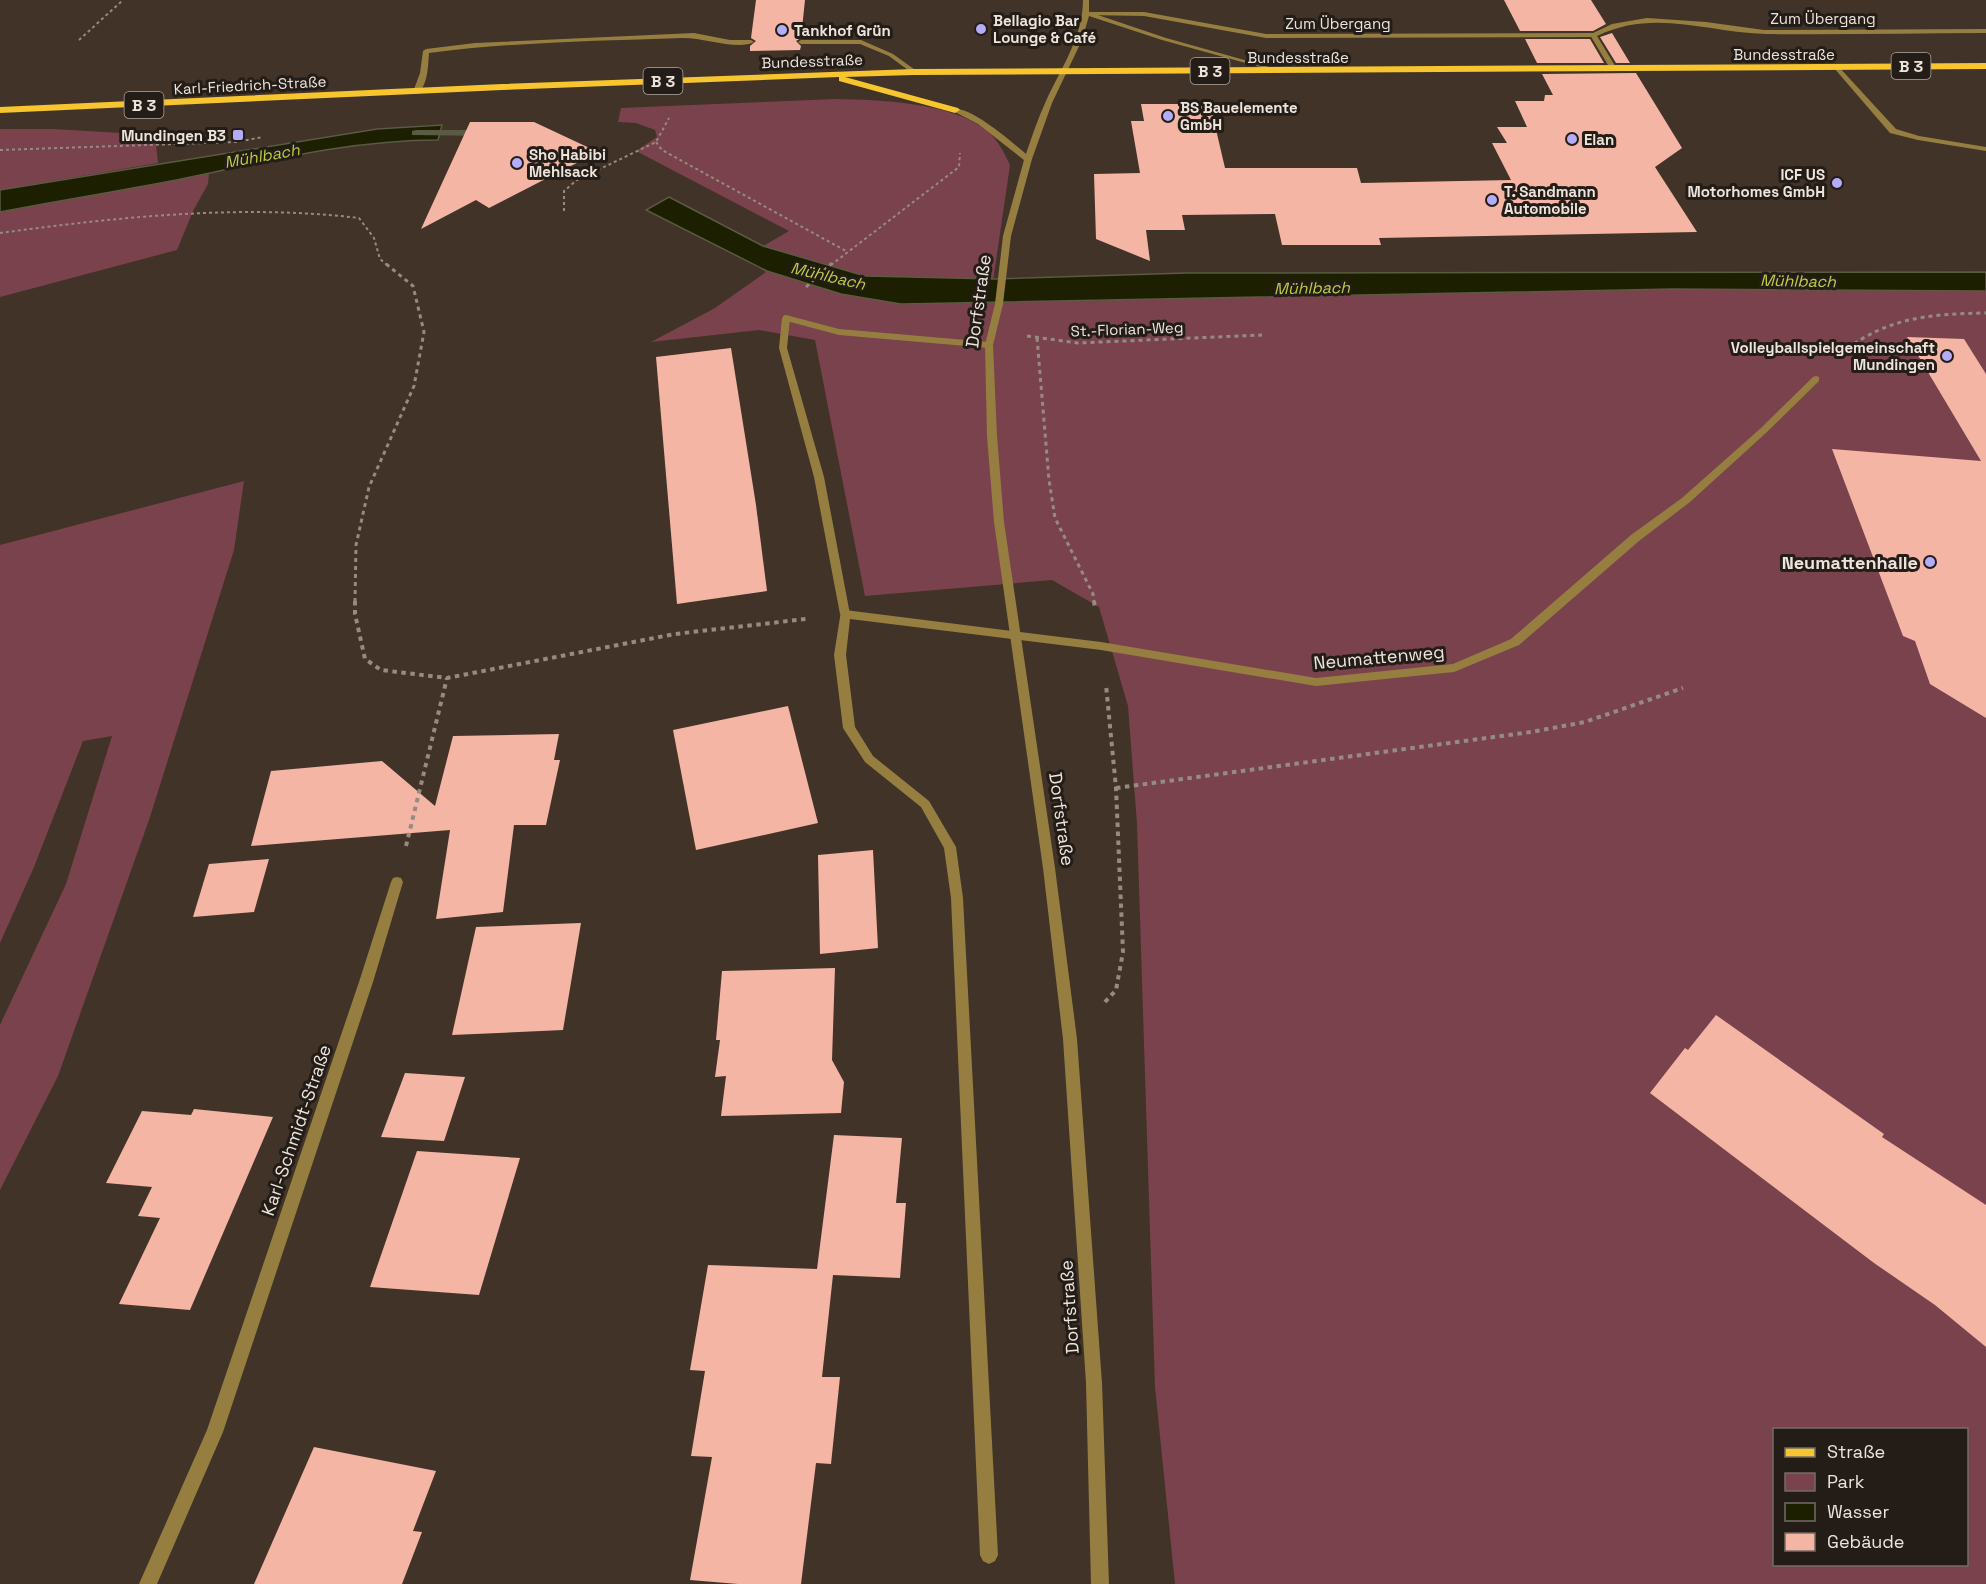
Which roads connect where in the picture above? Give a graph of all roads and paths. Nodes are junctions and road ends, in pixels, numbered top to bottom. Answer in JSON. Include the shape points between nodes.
{"nodes":[{"id":1,"x":123,"y":0,"type":"edge"},
{"id":2,"x":1086,"y":0,"type":"edge"},
{"id":3,"x":1086,"y":13,"type":"junction"},
{"id":4,"x":1986,"y":31,"type":"edge"},
{"id":5,"x":1593,"y":35,"type":"junction"},
{"id":6,"x":79,"y":40,"type":"dead end"},
{"id":7,"x":751,"y":42,"type":"dead end"},
{"id":8,"x":801,"y":42,"type":"dead end"},
{"id":9,"x":1986,"y":66,"type":"edge"},
{"id":10,"x":1836,"y":67,"type":"junction"},
{"id":11,"x":1613,"y":69,"type":"junction"},
{"id":12,"x":1280,"y":71,"type":"junction"},
{"id":13,"x":914,"y":72,"type":"junction"},
{"id":14,"x":1064,"y":72,"type":"junction"},
{"id":15,"x":825,"y":74,"type":"junction"},
{"id":16,"x":502,"y":87,"type":"joint"},
{"id":17,"x":417,"y":92,"type":"junction"},
{"id":18,"x":0,"y":110,"type":"edge"},
{"id":19,"x":955,"y":110,"type":"joint"},
{"id":20,"x":670,"y":115,"type":"dead end"},
{"id":21,"x":656,"y":142,"type":"junction"},
{"id":22,"x":1986,"y":149,"type":"edge"},
{"id":23,"x":960,"y":152,"type":"dead end"},
{"id":24,"x":1028,"y":159,"type":"junction"},
{"id":25,"x":564,"y":211,"type":"dead end"},
{"id":26,"x":0,"y":233,"type":"edge"},
{"id":27,"x":846,"y":251,"type":"junction"},
{"id":28,"x":803,"y":290,"type":"dead end"},
{"id":29,"x":1986,"y":313,"type":"edge"},
{"id":30,"x":994,"y":330,"type":"junction"},
{"id":31,"x":1262,"y":335,"type":"dead end"},
{"id":32,"x":1038,"y":338,"type":"junction"},
{"id":33,"x":989,"y":345,"type":"junction"},
{"id":34,"x":1816,"y":379,"type":"joint"},
{"id":35,"x":845,"y":614,"type":"junction"},
{"id":36,"x":1015,"y":634,"type":"junction"},
{"id":37,"x":1101,"y":646,"type":"junction"},
{"id":38,"x":447,"y":678,"type":"junction"},
{"id":39,"x":1683,"y":688,"type":"dead end"},
{"id":40,"x":1116,"y":788,"type":"junction"},
{"id":41,"x":397,"y":882,"type":"joint"},
{"id":42,"x":1070,"y":1039,"type":"junction"},
{"id":43,"x":989,"y":1556,"type":"dead end"},
{"id":44,"x":148,"y":1584,"type":"edge"},
{"id":45,"x":1100,"y":1584,"type":"edge"}],
"edges":[{"from":1,"to":6,"type":"path"},
{"from":2,"to":3,"type":"street","name":"Dorfstraße"},
{"from":3,"to":5,"type":"street","name":"Zum Übergang","via":[[1144,14],[1266,36]]},
{"from":3,"to":12,"type":"street"},
{"from":3,"to":14,"type":"street","name":"Dorfstraße"},
{"from":4,"to":5,"type":"street","name":"Zum Übergang","via":[[1764,32],[1647,20],[1614,25]]},
{"from":5,"to":11,"type":"street"},
{"from":7,"to":17,"type":"street","via":[[694,35],[475,45],[426,51]]},
{"from":8,"to":13,"type":"street","via":[[861,42],[891,55]]},
{"from":9,"to":10,"type":"main road","name":"Bundesstraße","number":"B 3"},
{"from":10,"to":11,"type":"main road","name":"Bundesstraße","number":"B 3"},
{"from":10,"to":22,"type":"street","via":[[1893,131]]},
{"from":11,"to":12,"type":"main road","name":"Bundesstraße","number":"B 3"},
{"from":12,"to":14,"type":"main road","name":"Bundesstraße","number":"B 3"},
{"from":13,"to":14,"type":"main road","name":"Bundesstraße","number":"B 3"},
{"from":13,"to":15,"type":"main road","name":"Bundesstraße","number":"B 3"},
{"from":14,"to":24,"type":"street","name":"Dorfstraße"},
{"from":15,"to":16,"type":"main road","name":"Bundesstraße","number":"B 3"},
{"from":15,"to":19,"type":"main road"},
{"from":16,"to":17,"type":"main road","name":"Karl-Friedrich-Straße","number":"B 3"},
{"from":17,"to":18,"type":"main road","name":"Karl-Friedrich-Straße","number":"B 3"},
{"from":19,"to":24,"type":"street","via":[[981,122]]},
{"from":20,"to":21,"type":"path"},
{"from":21,"to":25,"type":"path","via":[[577,180],[564,191]]},
{"from":21,"to":27,"type":"path","via":[[662,150]]},
{"from":23,"to":27,"type":"path","via":[[958,167]]},
{"from":24,"to":30,"type":"street","name":"Dorfstraße","via":[[1007,236]]},
{"from":26,"to":38,"type":"path","via":[[131,218],[246,212],[322,213],[359,218],[374,238],[380,259],[413,286],[424,332],[414,386],[369,487],[356,545],[355,614],[365,659],[381,670]]},
{"from":27,"to":28,"type":"path"},
{"from":29,"to":34,"type":"path","via":[[1924,315],[1878,327],[1851,345]]},
{"from":30,"to":32,"type":"path","name":"St.-Florian-Weg"},
{"from":30,"to":33,"type":"street","name":"Dorfstraße"},
{"from":31,"to":32,"type":"path","name":"St.-Florian-Weg","via":[[1078,344]]},
{"from":32,"to":37,"type":"path","via":[[1055,518],[1093,594]]},
{"from":33,"to":35,"type":"street","via":[[839,332],[786,318],[783,348],[819,477]]},
{"from":33,"to":36,"type":"street","name":"Dorfstraße","via":[[995,479]]},
{"from":34,"to":37,"type":"street","name":"Neumattenweg","via":[[1686,500],[1635,538],[1515,642],[1454,668],[1316,682]]},
{"from":35,"to":36,"type":"street","name":"Neumattenweg"},
{"from":35,"to":38,"type":"path","via":[[675,634]]},
{"from":35,"to":43,"type":"street","via":[[840,655],[849,728],[869,759],[925,804],[950,847],[957,898]]},
{"from":36,"to":37,"type":"street","name":"Neumattenweg"},
{"from":36,"to":42,"type":"street","name":"Dorfstraße"},
{"from":37,"to":40,"type":"path"},
{"from":38,"to":41,"type":"path"},
{"from":39,"to":40,"type":"path","via":[[1585,722],[1531,732]]},
{"from":40,"to":42,"type":"path","via":[[1123,952],[1116,990]]},
{"from":41,"to":44,"type":"street","name":"Karl-Schmidt-Straße","via":[[215,1432]]},
{"from":42,"to":45,"type":"street","name":"Dorfstraße","via":[[1094,1383]]}]}
